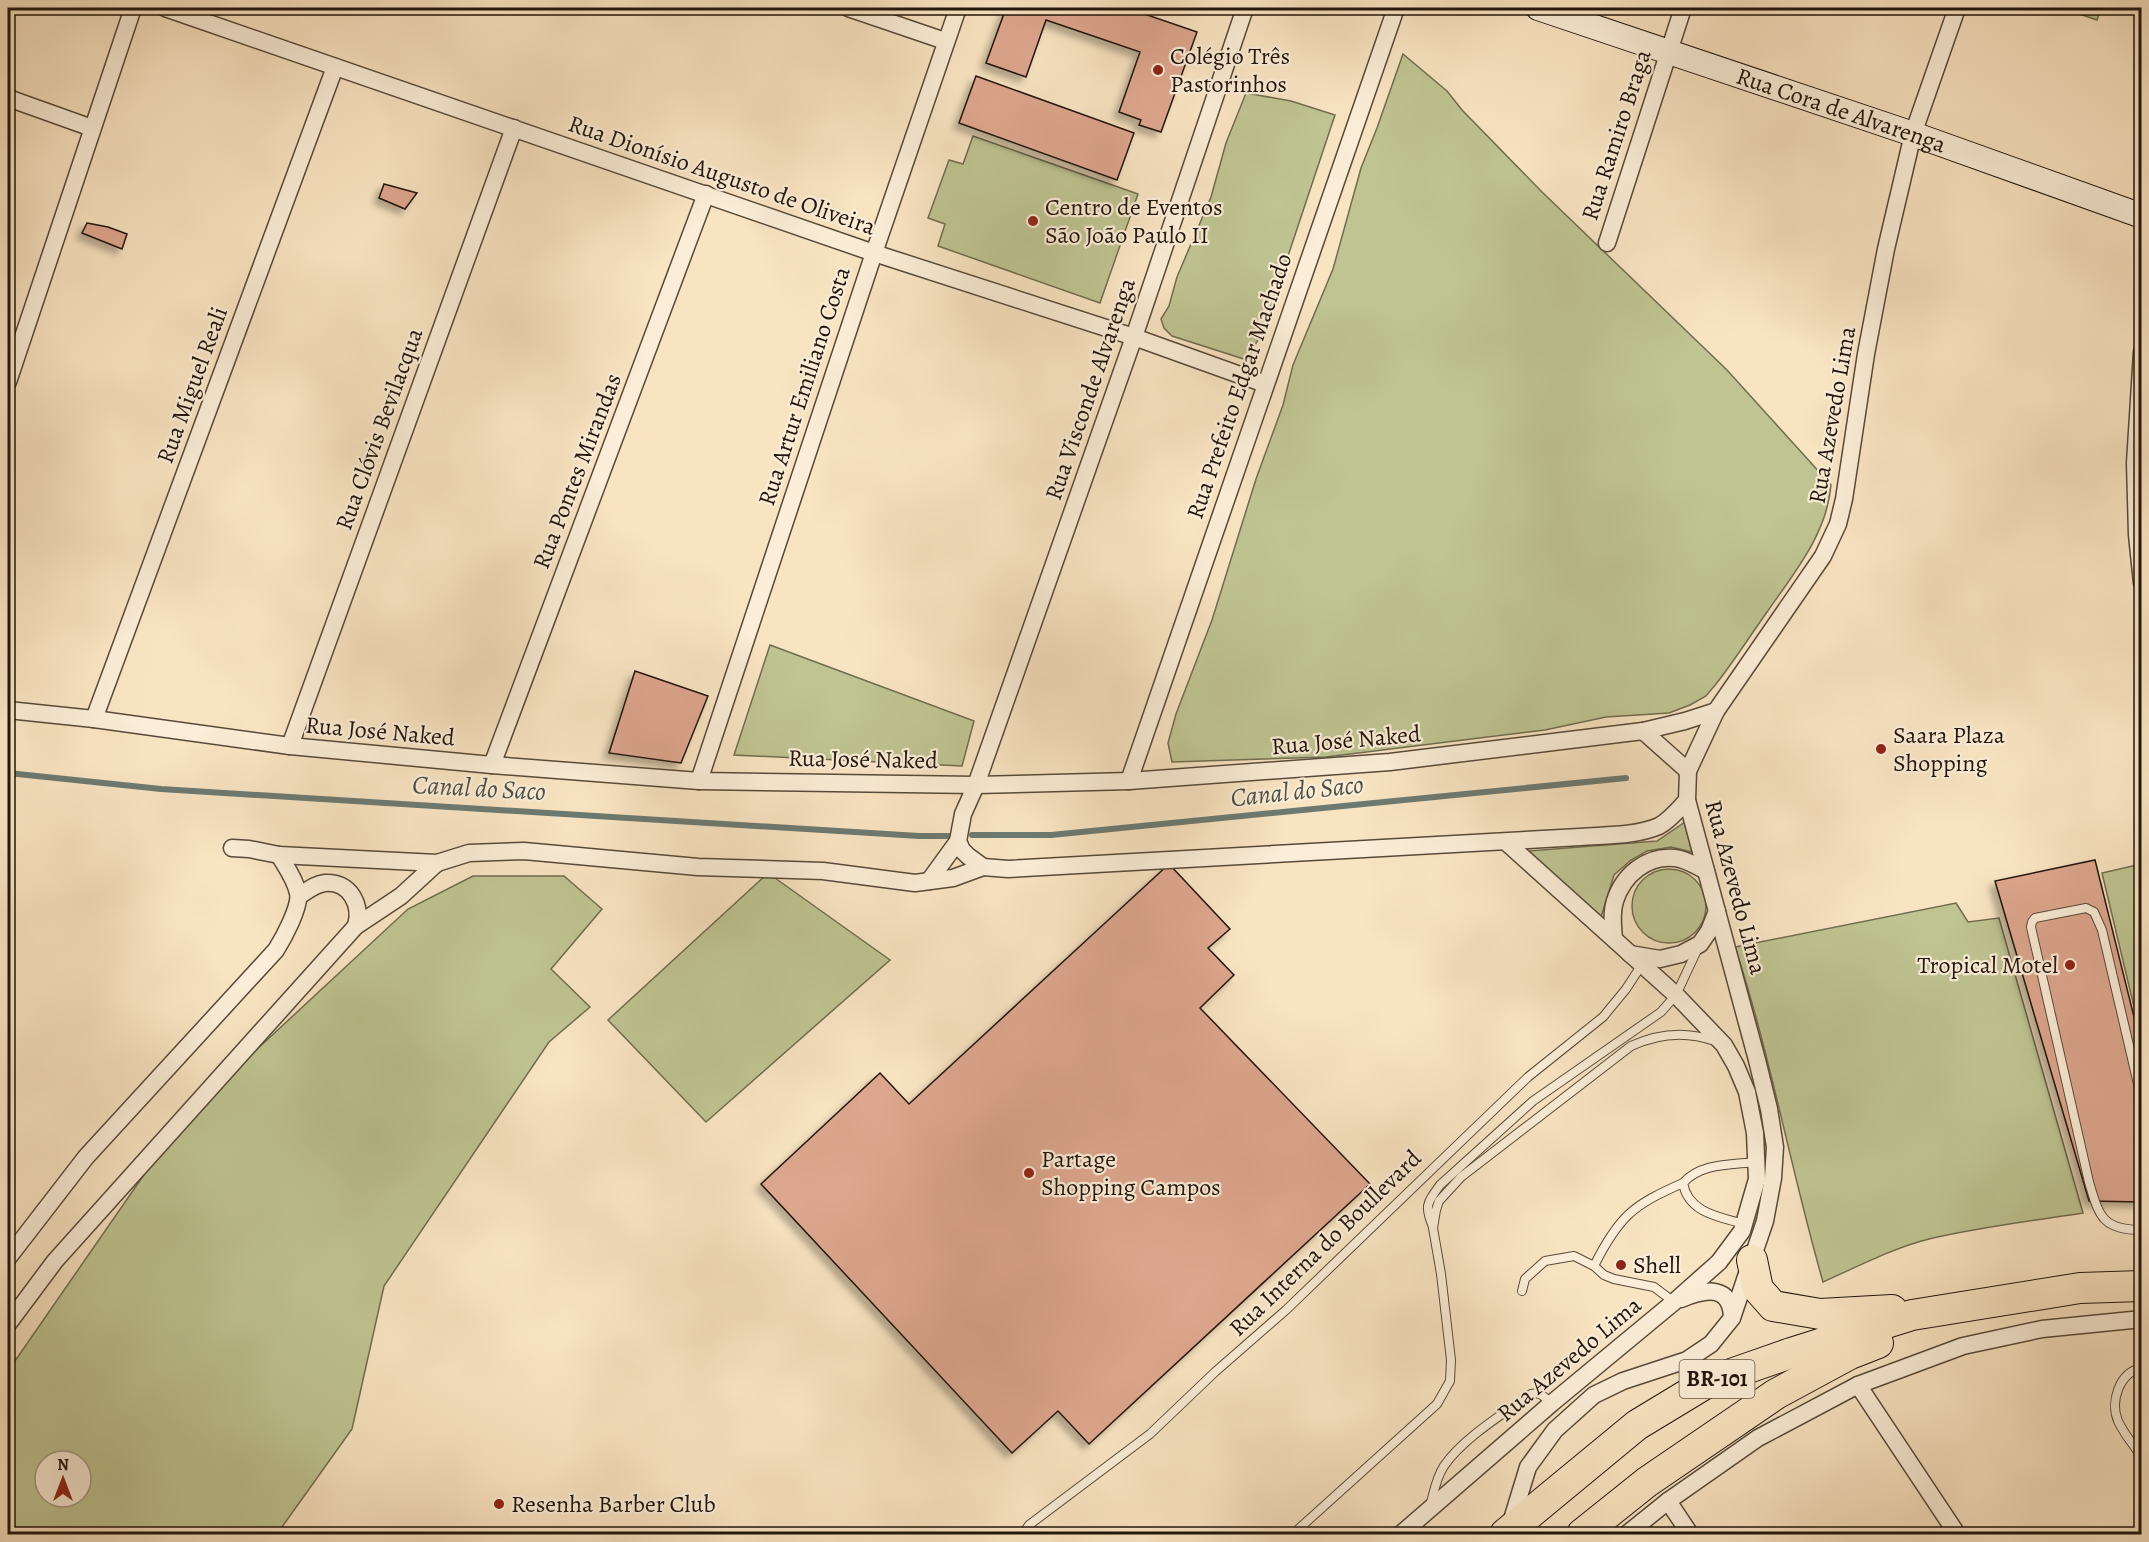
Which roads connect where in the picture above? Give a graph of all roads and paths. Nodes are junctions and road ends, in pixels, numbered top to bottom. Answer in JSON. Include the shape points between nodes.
{"nodes":[{"id":1,"x":133,"y":8,"type":"edge"},
{"id":2,"x":165,"y":8,"type":"edge"},
{"id":3,"x":848,"y":8,"type":"edge"},
{"id":4,"x":958,"y":8,"type":"edge"},
{"id":5,"x":1245,"y":8,"type":"edge"},
{"id":6,"x":1396,"y":8,"type":"edge"},
{"id":7,"x":1538,"y":8,"type":"edge"},
{"id":8,"x":1683,"y":8,"type":"edge"},
{"id":9,"x":1957,"y":8,"type":"edge"},
{"id":10,"x":945,"y":40,"type":"junction"},
{"id":11,"x":1668,"y":52,"type":"junction"},
{"id":12,"x":335,"y":66,"type":"junction"},
{"id":13,"x":8,"y":98,"type":"edge"},
{"id":14,"x":92,"y":128,"type":"junction"},
{"id":15,"x":514,"y":128,"type":"junction"},
{"id":16,"x":1912,"y":134,"type":"junction"},
{"id":17,"x":706,"y":194,"type":"junction"},
{"id":18,"x":2142,"y":216,"type":"edge"},
{"id":19,"x":1607,"y":243,"type":"dead end"},
{"id":20,"x":874,"y":253,"type":"junction"},
{"id":21,"x":16,"y":333,"type":"edge"},
{"id":22,"x":1134,"y":337,"type":"junction"},
{"id":23,"x":2142,"y":352,"type":"edge"},
{"id":24,"x":8,"y":382,"type":"edge"},
{"id":25,"x":1265,"y":384,"type":"junction"},
{"id":26,"x":2142,"y":583,"type":"edge"},
{"id":27,"x":8,"y":710,"type":"edge"},
{"id":28,"x":1716,"y":711,"type":"junction"},
{"id":29,"x":94,"y":719,"type":"junction"},
{"id":30,"x":1642,"y":731,"type":"junction"},
{"id":31,"x":290,"y":746,"type":"junction"},
{"id":32,"x":492,"y":765,"type":"junction"},
{"id":33,"x":1688,"y":771,"type":"junction"},
{"id":34,"x":1129,"y":780,"type":"junction"},
{"id":35,"x":699,"y":781,"type":"junction"},
{"id":36,"x":976,"y":785,"type":"junction"},
{"id":37,"x":1687,"y":800,"type":"junction"},
{"id":38,"x":958,"y":841,"type":"junction"},
{"id":39,"x":1506,"y":842,"type":"junction"},
{"id":40,"x":232,"y":848,"type":"dead end"},
{"id":41,"x":279,"y":855,"type":"junction"},
{"id":42,"x":437,"y":863,"type":"junction"},
{"id":43,"x":983,"y":867,"type":"junction"},
{"id":44,"x":1706,"y":871,"type":"junction"},
{"id":45,"x":929,"y":881,"type":"junction"},
{"id":46,"x":299,"y":896,"type":"junction"},
{"id":47,"x":1717,"y":911,"type":"junction"},
{"id":48,"x":356,"y":926,"type":"junction"},
{"id":49,"x":1614,"y":939,"type":"junction"},
{"id":50,"x":1701,"y":944,"type":"junction"},
{"id":51,"x":1635,"y":960,"type":"junction"},
{"id":52,"x":1676,"y":995,"type":"junction"},
{"id":53,"x":1724,"y":1045,"type":"junction"},
{"id":54,"x":2142,"y":1101,"type":"edge"},
{"id":55,"x":1756,"y":1162,"type":"junction"},
{"id":56,"x":1683,"y":1183,"type":"junction"},
{"id":57,"x":1744,"y":1224,"type":"junction"},
{"id":58,"x":1433,"y":1228,"type":"junction"},
{"id":59,"x":2142,"y":1230,"type":"edge"},
{"id":60,"x":8,"y":1258,"type":"edge"},
{"id":61,"x":1752,"y":1260,"type":"junction"},
{"id":62,"x":1594,"y":1266,"type":"junction"},
{"id":63,"x":2142,"y":1286,"type":"edge"},
{"id":64,"x":1522,"y":1291,"type":"dead end"},
{"id":65,"x":1674,"y":1302,"type":"junction"},
{"id":66,"x":1967,"y":1307,"type":"junction"},
{"id":67,"x":1732,"y":1318,"type":"junction"},
{"id":68,"x":2142,"y":1318,"type":"edge"},
{"id":69,"x":8,"y":1324,"type":"edge"},
{"id":70,"x":2142,"y":1368,"type":"edge"},
{"id":71,"x":1858,"y":1384,"type":"junction"},
{"id":72,"x":1552,"y":1403,"type":"junction"},
{"id":73,"x":2142,"y":1457,"type":"edge"},
{"id":74,"x":1668,"y":1501,"type":"junction"},
{"id":75,"x":1429,"y":1511,"type":"junction"},
{"id":76,"x":1023,"y":1534,"type":"edge"},
{"id":77,"x":1293,"y":1534,"type":"edge"},
{"id":78,"x":1401,"y":1534,"type":"edge"},
{"id":79,"x":1507,"y":1534,"type":"edge"},
{"id":80,"x":1582,"y":1534,"type":"edge"},
{"id":81,"x":1627,"y":1534,"type":"edge"},
{"id":82,"x":1690,"y":1534,"type":"edge"},
{"id":83,"x":1958,"y":1534,"type":"edge"}],
"edges":[{"from":1,"to":14,"type":"street"},
{"from":2,"to":12,"type":"street","name":"Rua Dionísio Augusto de Oliveira"},
{"from":3,"to":10,"type":"street"},
{"from":4,"to":10,"type":"street","name":"Rua Artur Emiliano Costa"},
{"from":5,"to":22,"type":"street","name":"Rua Visconde Alvarenga"},
{"from":6,"to":25,"type":"street","name":"Rua Prefeito Edgar Machado"},
{"from":7,"to":11,"type":"main road","name":"Rua Cora de Alvarenga"},
{"from":8,"to":11,"type":"street","name":"Rua Ramiro Braga"},
{"from":9,"to":16,"type":"street","name":"Rua Azevedo Lima"},
{"from":10,"to":20,"type":"street","name":"Rua Artur Emiliano Costa"},
{"from":11,"to":16,"type":"main road","name":"Rua Cora de Alvarenga"},
{"from":11,"to":19,"type":"street","name":"Rua Ramiro Braga"},
{"from":12,"to":15,"type":"street","name":"Rua Dionísio Augusto de Oliveira"},
{"from":12,"to":29,"type":"street","name":"Rua Miguel Reali"},
{"from":13,"to":14,"type":"street"},
{"from":14,"to":21,"type":"street"},
{"from":15,"to":17,"type":"street","name":"Rua Dionísio Augusto de Oliveira"},
{"from":15,"to":31,"type":"street","name":"Rua Clóvis Bevilacqua"},
{"from":16,"to":18,"type":"main road","name":"Rua Cora de Alvarenga"},
{"from":16,"to":28,"type":"street","name":"Rua Azevedo Lima","via":[[1881,272],[1838,524],[1823,556]]},
{"from":17,"to":20,"type":"street","name":"Rua Dionísio Augusto de Oliveira"},
{"from":17,"to":32,"type":"street","name":"Rua Pontes Mirandas"},
{"from":20,"to":22,"type":"street","name":"Rua Dionísio Augusto de Oliveira"},
{"from":20,"to":35,"type":"street","name":"Rua Artur Emiliano Costa"},
{"from":21,"to":24,"type":"street"},
{"from":22,"to":25,"type":"street","name":"Rua Dionísio Augusto de Oliveira"},
{"from":22,"to":36,"type":"street","name":"Rua Visconde Alvarenga"},
{"from":23,"to":26,"type":"street","via":[[2135,463]]},
{"from":25,"to":34,"type":"street","name":"Rua Prefeito Edgar Machado"},
{"from":27,"to":29,"type":"street","name":"Rua José Naked"},
{"from":28,"to":30,"type":"street","name":"Rua José Naked"},
{"from":28,"to":33,"type":"street","name":"Rua Azevedo Lima"},
{"from":29,"to":31,"type":"street","name":"Rua José Naked"},
{"from":30,"to":33,"type":"street"},
{"from":30,"to":34,"type":"street","name":"Rua José Naked","via":[[1390,762]]},
{"from":31,"to":32,"type":"street","name":"Rua José Naked"},
{"from":32,"to":35,"type":"street","name":"Rua José Naked"},
{"from":33,"to":37,"type":"street","name":"Rua Azevedo Lima"},
{"from":34,"to":36,"type":"street","name":"Rua José Naked"},
{"from":35,"to":36,"type":"street","name":"Rua José Naked"},
{"from":36,"to":38,"type":"street","name":"Rua Visconde Alvarenga","via":[[963,814]]},
{"from":37,"to":39,"type":"street","via":[[1660,825],[1630,833]]},
{"from":37,"to":44,"type":"street","name":"Rua Azevedo Lima"},
{"from":38,"to":43,"type":"street","via":[[962,850]]},
{"from":38,"to":45,"type":"street"},
{"from":39,"to":43,"type":"street","via":[[1008,869]]},
{"from":39,"to":49,"type":"street","name":"Rua Azevedo Lima"},
{"from":40,"to":41,"type":"street"},
{"from":41,"to":42,"type":"street"},
{"from":41,"to":46,"type":"street"},
{"from":42,"to":45,"type":"street","via":[[469,853],[524,851],[642,862],[823,871],[915,883]]},
{"from":42,"to":48,"type":"street","via":[[401,896]]},
{"from":43,"to":45,"type":"street","via":[[953,878]]},
{"from":44,"to":47,"type":"street","name":"Rua Azevedo Lima"},
{"from":44,"to":49,"type":"street","via":[[1676,858],[1647,862],[1634,871],[1621,885],[1614,903]]},
{"from":46,"to":48,"type":"street","via":[[325,883],[345,888],[358,905]]},
{"from":46,"to":60,"type":"street","via":[[276,951],[86,1157]]},
{"from":47,"to":50,"type":"street"},
{"from":47,"to":61,"type":"street","name":"Rua Azevedo Lima","via":[[1757,1060],[1775,1148],[1765,1221]]},
{"from":48,"to":69,"type":"street","via":[[55,1261]]},
{"from":49,"to":51,"type":"street","name":"Rua Azevedo Lima"},
{"from":50,"to":51,"type":"street","via":[[1681,954]]},
{"from":50,"to":52,"type":"lane"},
{"from":51,"to":52,"type":"street","name":"Rua Azevedo Lima"},
{"from":51,"to":76,"type":"lane","name":"Rua Interna do Boullevard","via":[[1626,989],[1604,1017],[1528,1077],[1287,1310],[1150,1434],[1029,1525]]},
{"from":52,"to":53,"type":"street","name":"Rua Azevedo Lima"},
{"from":52,"to":58,"type":"lane","via":[[1661,1012],[1533,1101],[1440,1185],[1426,1211]]},
{"from":53,"to":55,"type":"street","name":"Rua Azevedo Lima","via":[[1747,1092]]},
{"from":53,"to":58,"type":"lane","name":"Rua Interna do Boullevard","via":[[1681,1034],[1632,1046],[1461,1178],[1439,1201]]},
{"from":54,"to":59,"type":"lane","via":[[2102,930],[2094,912],[2086,908],[2035,918],[2031,927],[2098,1211],[2110,1225]]},
{"from":55,"to":56,"type":"lane","via":[[1712,1167],[1692,1174]]},
{"from":55,"to":57,"type":"street","name":"Rua Azevedo Lima","via":[[1756,1179]]},
{"from":56,"to":57,"type":"lane","via":[[1684,1192],[1704,1213]]},
{"from":56,"to":62,"type":"lane","via":[[1647,1199],[1620,1221]]},
{"from":57,"to":65,"type":"street","name":"Rua Azevedo Lima","via":[[1719,1262]]},
{"from":58,"to":77,"type":"lane","name":"Rua Interna do Boullevard","via":[[1451,1360],[1445,1392],[1437,1404]]},
{"from":61,"to":66,"type":"highway","via":[[1758,1289],[1773,1306],[1820,1314]]},
{"from":61,"to":67,"type":"street","name":"Rua Azevedo Lima"},
{"from":62,"to":64,"type":"lane","via":[[1574,1256],[1545,1261],[1525,1279]]},
{"from":62,"to":65,"type":"lane","via":[[1614,1279],[1654,1287]]},
{"from":63,"to":66,"type":"highway","number":"BR-101","via":[[2080,1288]]},
{"from":65,"to":67,"type":"street","via":[[1710,1291],[1724,1295],[1732,1305]]},
{"from":65,"to":72,"type":"street","name":"Rua Azevedo Lima"},
{"from":66,"to":79,"type":"highway","number":"BR-101","via":[[1912,1315],[1708,1382],[1637,1425]]},
{"from":66,"to":80,"type":"highway","number":"BR-101","via":[[1850,1354],[1776,1394],[1647,1482]]},
{"from":67,"to":79,"type":"street","name":"Rua Azevedo Lima","via":[[1711,1344],[1687,1360],[1594,1395],[1555,1430],[1527,1467]]},
{"from":68,"to":71,"type":"street","via":[[2042,1329],[1963,1346]]},
{"from":70,"to":73,"type":"lane","via":[[2127,1374],[2120,1384],[2115,1406],[2118,1421]]},
{"from":71,"to":74,"type":"street","via":[[1758,1438]]},
{"from":71,"to":83,"type":"street"},
{"from":72,"to":75,"type":"street","name":"Rua Azevedo Lima"},
{"from":72,"to":75,"type":"lane","via":[[1539,1393],[1531,1394],[1456,1451],[1438,1478]]},
{"from":74,"to":81,"type":"street"},
{"from":74,"to":82,"type":"street"},
{"from":75,"to":78,"type":"street","name":"Rua Azevedo Lima"}]}
